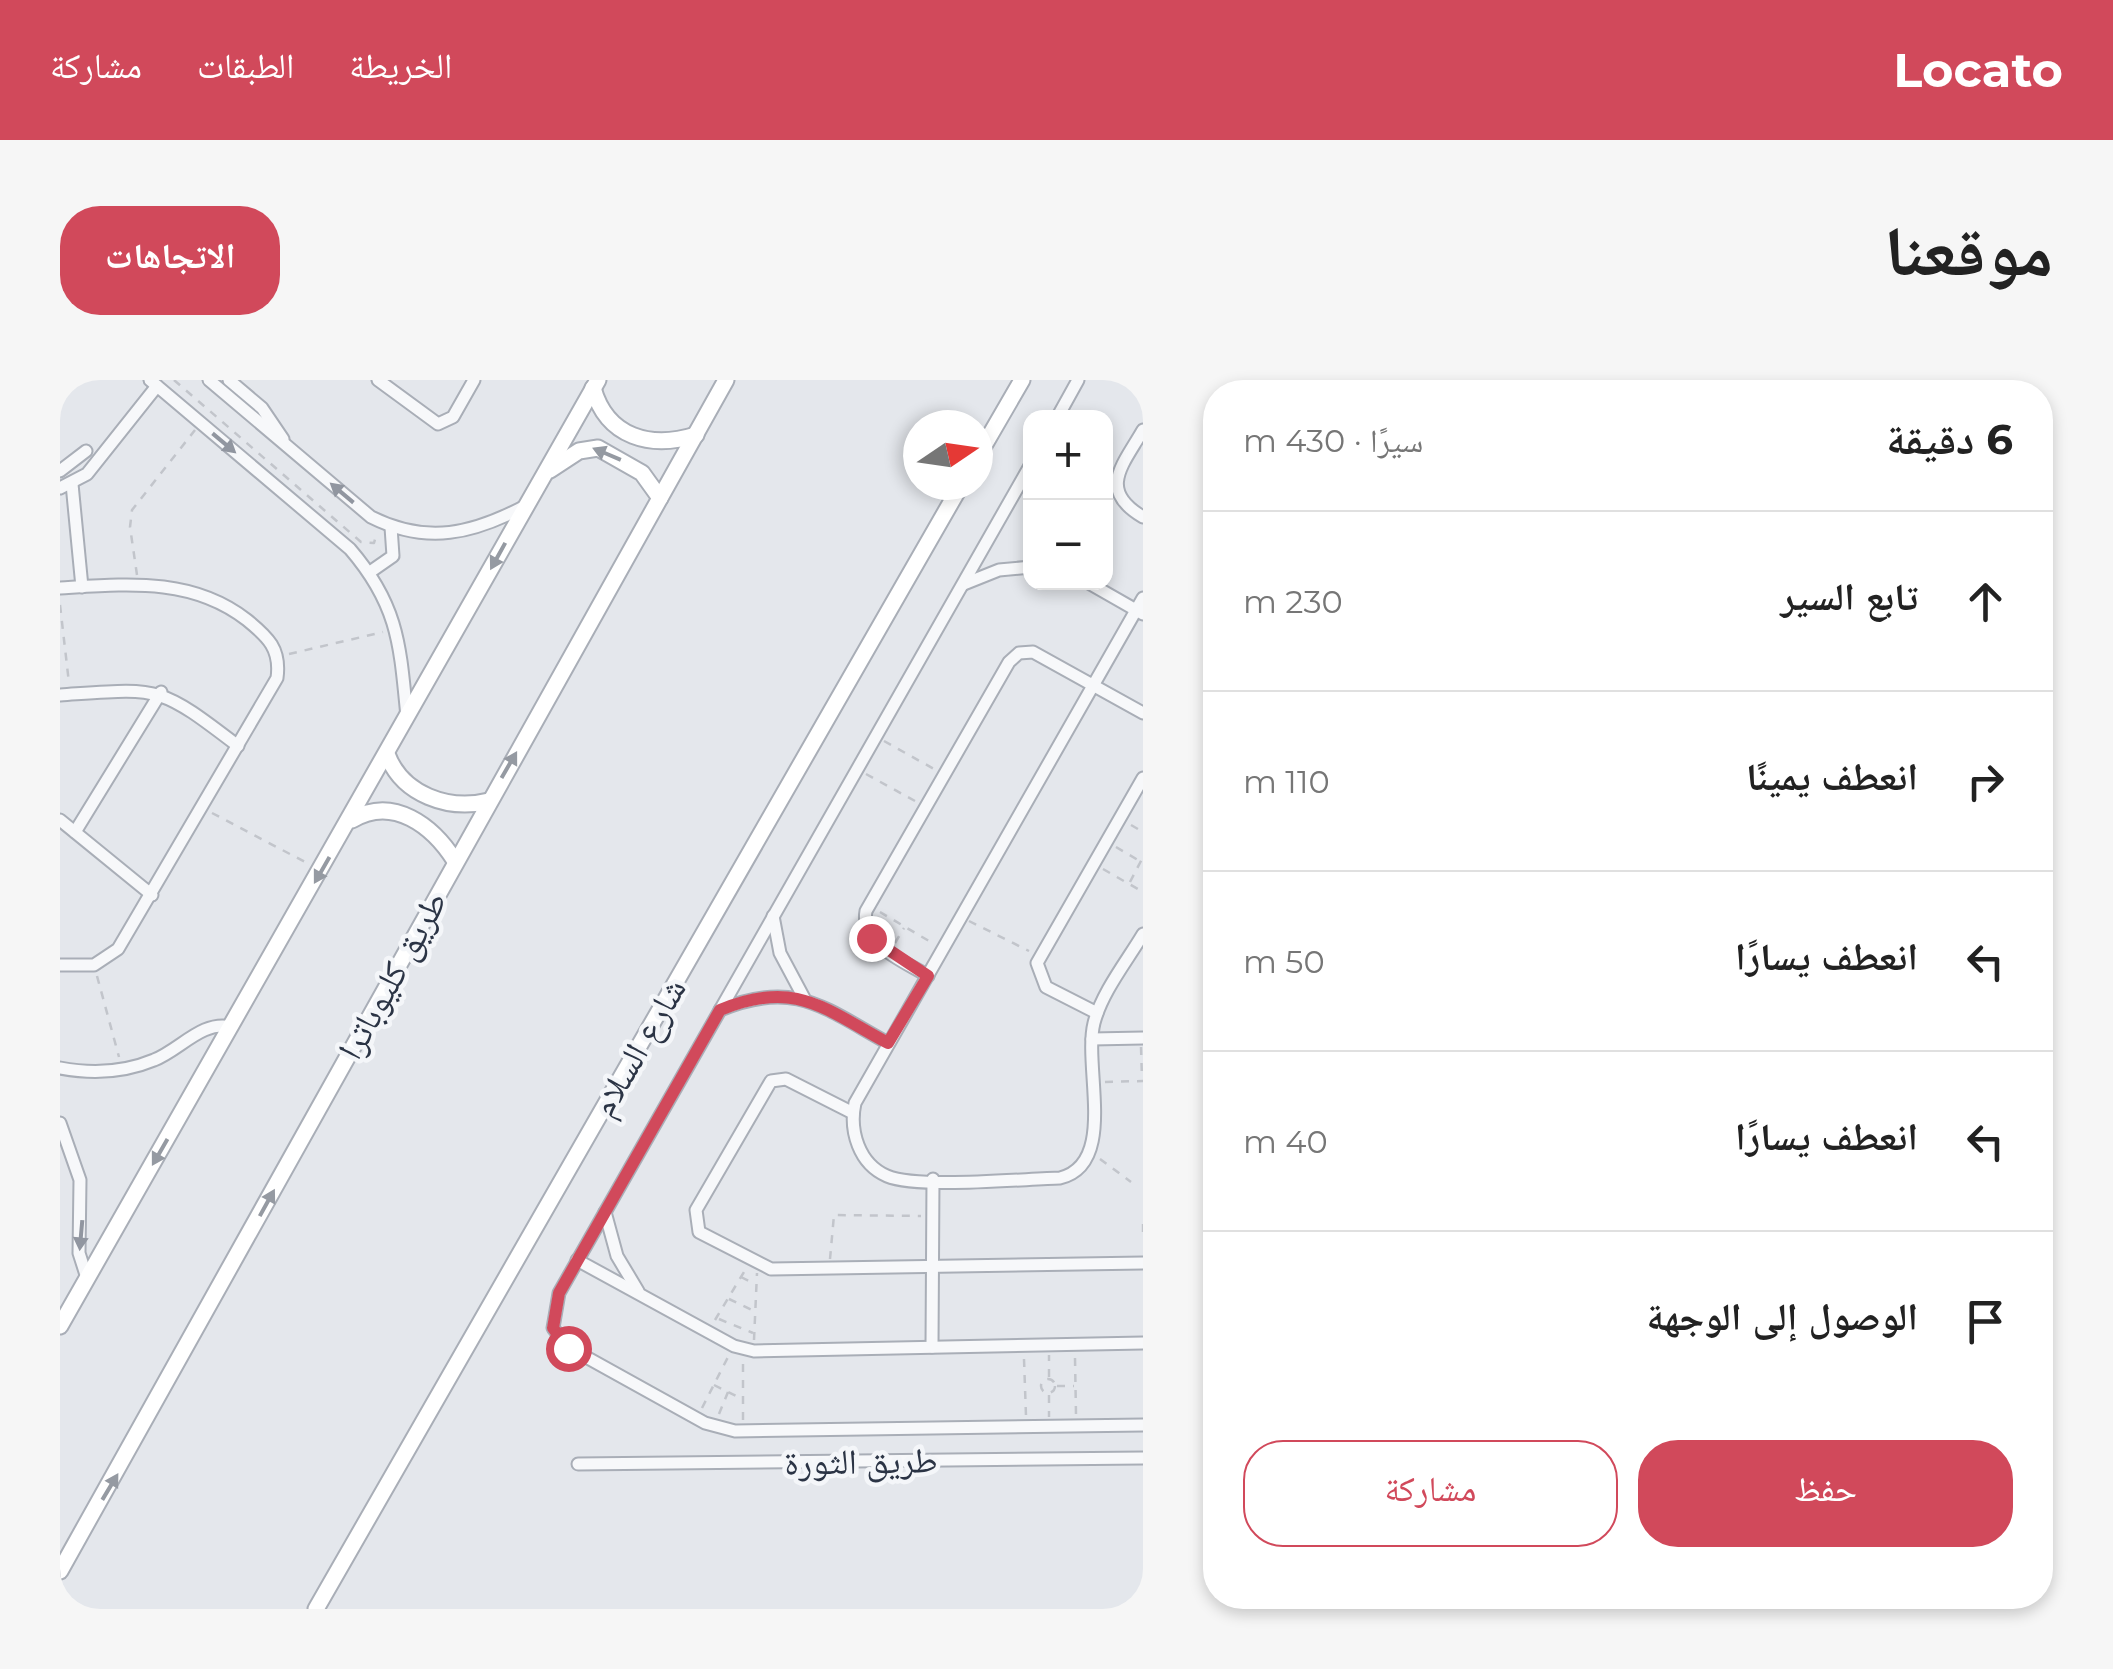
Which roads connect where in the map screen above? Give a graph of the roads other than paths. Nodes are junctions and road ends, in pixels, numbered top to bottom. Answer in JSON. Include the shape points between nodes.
{"nodes":[{"id":1,"x":209,"y":380,"type":"edge"},
{"id":2,"x":229,"y":380,"type":"edge"},
{"id":3,"x":378,"y":380,"type":"edge"},
{"id":4,"x":474,"y":380,"type":"edge"},
{"id":5,"x":726,"y":380,"type":"edge"},
{"id":6,"x":1022,"y":380,"type":"edge"},
{"id":7,"x":1078,"y":380,"type":"edge"},
{"id":8,"x":153,"y":383,"type":"edge"},
{"id":9,"x":596,"y":384,"type":"edge"},
{"id":10,"x":1061,"y":410,"type":"edge"},
{"id":11,"x":993,"y":430,"type":"edge"},
{"id":12,"x":1143,"y":430,"type":"edge"},
{"id":13,"x":696,"y":435,"type":"junction"},
{"id":14,"x":288,"y":447,"type":"junction"},
{"id":15,"x":86,"y":451,"type":"dead end"},
{"id":16,"x":60,"y":471,"type":"edge"},
{"id":17,"x":545,"y":473,"type":"junction"},
{"id":18,"x":1023,"y":477,"type":"edge"},
{"id":19,"x":66,"y":486,"type":"edge"},
{"id":20,"x":660,"y":498,"type":"junction"},
{"id":21,"x":952,"y":500,"type":"edge"},
{"id":22,"x":527,"y":505,"type":"junction"},
{"id":23,"x":1143,"y":517,"type":"edge"},
{"id":24,"x":391,"y":527,"type":"junction"},
{"id":25,"x":1023,"y":568,"type":"edge"},
{"id":26,"x":370,"y":572,"type":"junction"},
{"id":27,"x":964,"y":584,"type":"junction"},
{"id":28,"x":82,"y":587,"type":"junction"},
{"id":29,"x":60,"y":588,"type":"edge"},
{"id":30,"x":1101,"y":590,"type":"edge"},
{"id":31,"x":1143,"y":598,"type":"edge"},
{"id":32,"x":1140,"y":612,"type":"edge"},
{"id":33,"x":1095,"y":686,"type":"junction"},
{"id":34,"x":161,"y":692,"type":"junction"},
{"id":35,"x":65,"y":694,"type":"edge"},
{"id":36,"x":1143,"y":713,"type":"edge"},
{"id":37,"x":408,"y":718,"type":"junction"},
{"id":38,"x":238,"y":746,"type":"junction"},
{"id":39,"x":387,"y":754,"type":"junction"},
{"id":40,"x":1143,"y":778,"type":"edge"},
{"id":41,"x":488,"y":801,"type":"junction"},
{"id":42,"x":60,"y":820,"type":"edge"},
{"id":43,"x":349,"y":821,"type":"junction"},
{"id":44,"x":74,"y":832,"type":"junction"},
{"id":45,"x":455,"y":861,"type":"junction"},
{"id":46,"x":152,"y":895,"type":"junction"},
{"id":47,"x":773,"y":916,"type":"junction"},
{"id":48,"x":1143,"y":934,"type":"edge"},
{"id":49,"x":60,"y":965,"type":"edge"},
{"id":50,"x":928,"y":976,"type":"junction"},
{"id":51,"x":804,"y":998,"type":"junction"},
{"id":52,"x":720,"y":1010,"type":"junction"},
{"id":53,"x":1097,"y":1013,"type":"junction"},
{"id":54,"x":231,"y":1027,"type":"junction"},
{"id":55,"x":1142,"y":1038,"type":"edge"},
{"id":56,"x":1092,"y":1039,"type":"junction"},
{"id":57,"x":888,"y":1043,"type":"junction"},
{"id":58,"x":60,"y":1068,"type":"edge"},
{"id":59,"x":853,"y":1113,"type":"junction"},
{"id":60,"x":60,"y":1123,"type":"edge"},
{"id":61,"x":933,"y":1180,"type":"junction"},
{"id":62,"x":605,"y":1212,"type":"junction"},
{"id":63,"x":578,"y":1260,"type":"junction"},
{"id":64,"x":1143,"y":1264,"type":"edge"},
{"id":65,"x":932,"y":1267,"type":"junction"},
{"id":66,"x":87,"y":1278,"type":"junction"},
{"id":67,"x":640,"y":1295,"type":"junction"},
{"id":68,"x":60,"y":1326,"type":"edge"},
{"id":69,"x":1143,"y":1343,"type":"edge"},
{"id":70,"x":932,"y":1348,"type":"junction"},
{"id":71,"x":1143,"y":1425,"type":"edge"},
{"id":72,"x":1143,"y":1458,"type":"edge"},
{"id":73,"x":578,"y":1464,"type":"dead end"},
{"id":74,"x":60,"y":1571,"type":"edge"},
{"id":75,"x":316,"y":1609,"type":"edge"}],
"edges":[{"from":1,"to":14,"type":"street"},
{"from":2,"to":14,"type":"street","via":[[262,408]]},
{"from":3,"to":4,"type":"street","via":[[438,424],[453,417]]},
{"from":5,"to":13,"type":"main road","name":"طريق كليوباترا"},
{"from":6,"to":11,"type":"main road"},
{"from":7,"to":10,"type":"street"},
{"from":8,"to":19,"type":"street","via":[[94,467]]},
{"from":8,"to":26,"type":"street","one_way":true},
{"from":9,"to":13,"type":"main road","via":[[612,421],[644,440],[665,444]]},
{"from":9,"to":17,"type":"main road"},
{"from":12,"to":23,"type":"street","via":[[1116,488],[1124,504]]},
{"from":13,"to":20,"type":"main road","name":"طريق كليوباترا"},
{"from":24,"to":14,"type":"street","one_way":true},
{"from":15,"to":16,"type":"street"},
{"from":20,"to":17,"type":"main road","one_way":true,"via":[[642,473],[598,448],[579,451]]},
{"from":17,"to":22,"type":"main road"},
{"from":18,"to":27,"type":"street"},
{"from":19,"to":28,"type":"street"},
{"from":41,"to":20,"type":"main road","name":"طريق كليوباترا","one_way":true},
{"from":21,"to":75,"type":"main road","name":"شارع السلام"},
{"from":22,"to":24,"type":"street","via":[[457,533]]},
{"from":22,"to":37,"type":"main road","one_way":true},
{"from":24,"to":26,"type":"street","via":[[393,556]]},
{"from":25,"to":27,"type":"street"},
{"from":26,"to":37,"type":"street","via":[[398,628]]},
{"from":27,"to":47,"type":"street"},
{"from":28,"to":29,"type":"street"},
{"from":28,"to":38,"type":"street","via":[[172,586],[224,602],[270,638],[278,678]]},
{"from":30,"to":32,"type":"street"},
{"from":31,"to":32,"type":"street"},
{"from":32,"to":33,"type":"street"},
{"from":33,"to":36,"type":"street"},
{"from":33,"to":50,"type":"street"},
{"from":33,"to":50,"type":"street","via":[[1033,652],[1019,653],[944,774],[864,918],[867,932]]},
{"from":34,"to":35,"type":"street"},
{"from":34,"to":38,"type":"street"},
{"from":34,"to":44,"type":"street"},
{"from":37,"to":39,"type":"main road"},
{"from":38,"to":46,"type":"street"},
{"from":39,"to":41,"type":"main road","via":[[405,782],[437,800],[463,806]]},
{"from":39,"to":43,"type":"main road"},
{"from":40,"to":53,"type":"street","via":[[1039,957],[1037,971],[1046,987]]},
{"from":41,"to":45,"type":"main road","name":"طريق كليوباترا"},
{"from":42,"to":44,"type":"street"},
{"from":43,"to":45,"type":"main road","via":[[370,811],[402,813],[431,831]]},
{"from":43,"to":54,"type":"main road","one_way":true},
{"from":44,"to":46,"type":"street"},
{"from":74,"to":45,"type":"main road","name":"طريق كليوباترا","one_way":true},
{"from":46,"to":49,"type":"street","via":[[118,949],[94,965]]},
{"from":47,"to":51,"type":"street","via":[[780,954]]},
{"from":47,"to":52,"type":"street"},
{"from":48,"to":53,"type":"street"},
{"from":50,"to":57,"type":"street"},
{"from":51,"to":52,"type":"street","via":[[767,997]]},
{"from":51,"to":57,"type":"street"},
{"from":52,"to":62,"type":"street"},
{"from":53,"to":56,"type":"street"},
{"from":54,"to":58,"type":"street","via":[[210,1026],[163,1056],[122,1070]]},
{"from":54,"to":66,"type":"main road","one_way":true},
{"from":55,"to":56,"type":"street"},
{"from":56,"to":61,"type":"street","via":[[1091,1153],[1076,1173]]},
{"from":57,"to":59,"type":"street"},
{"from":59,"to":61,"type":"street","via":[[854,1137],[876,1170],[901,1180]]},
{"from":59,"to":65,"type":"street","via":[[786,1079],[767,1085],[695,1218],[704,1236],[754,1263]]},
{"from":60,"to":66,"type":"street","one_way":true,"via":[[80,1180],[79,1253]]},
{"from":61,"to":65,"type":"street"},
{"from":62,"to":63,"type":"street"},
{"from":62,"to":67,"type":"street","via":[[617,1256]]},
{"from":63,"to":67,"type":"street"},
{"from":63,"to":71,"type":"street","via":[[556,1302],[556,1336],[714,1426],[743,1432]]},
{"from":64,"to":65,"type":"street"},
{"from":65,"to":70,"type":"street"},
{"from":66,"to":68,"type":"main road"},
{"from":67,"to":70,"type":"street","via":[[744,1349]]},
{"from":69,"to":70,"type":"street"},
{"from":72,"to":73,"type":"street","name":"طريق الثورة"}]}
